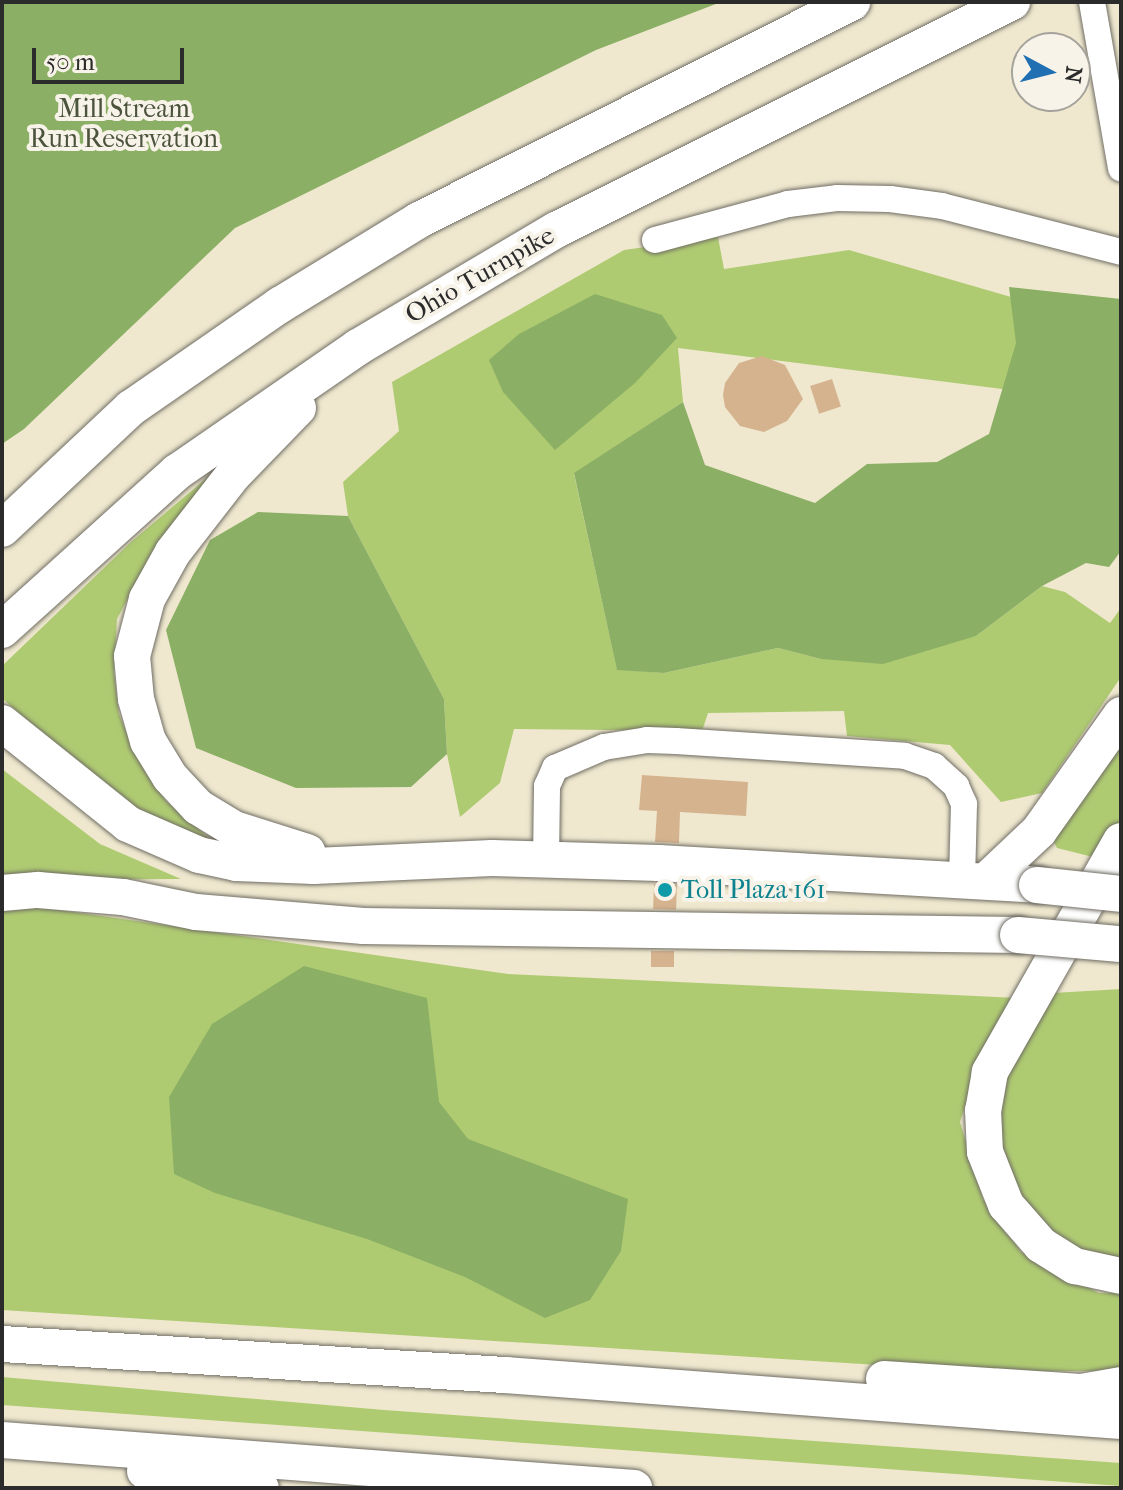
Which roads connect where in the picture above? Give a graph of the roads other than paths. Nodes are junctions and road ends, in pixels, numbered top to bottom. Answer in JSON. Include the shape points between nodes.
{"nodes":[{"id":1,"x":852,"y":2,"type":"edge"},
{"id":2,"x":1012,"y":2,"type":"edge"},
{"id":3,"x":1092,"y":2,"type":"edge"},
{"id":4,"x":1117,"y":134,"type":"edge"},
{"id":5,"x":1121,"y":168,"type":"edge"},
{"id":6,"x":655,"y":240,"type":"dead end"},
{"id":7,"x":1121,"y":252,"type":"edge"},
{"id":8,"x":358,"y":347,"type":"junction"},
{"id":9,"x":131,"y":408,"type":"junction"},
{"id":10,"x":2,"y":499,"type":"edge"},
{"id":11,"x":2,"y":529,"type":"edge"},
{"id":12,"x":2,"y":630,"type":"edge"},
{"id":13,"x":1121,"y":715,"type":"edge"},
{"id":14,"x":10,"y":742,"type":"edge"},
{"id":15,"x":1121,"y":841,"type":"edge"},
{"id":16,"x":546,"y":860,"type":"junction"},
{"id":17,"x":355,"y":863,"type":"junction"},
{"id":18,"x":974,"y":880,"type":"junction"},
{"id":19,"x":2,"y":893,"type":"edge"},
{"id":20,"x":1121,"y":894,"type":"edge"},
{"id":21,"x":363,"y":926,"type":"junction"},
{"id":22,"x":1120,"y":944,"type":"edge"},
{"id":23,"x":1121,"y":1276,"type":"edge"},
{"id":24,"x":2,"y":1344,"type":"edge"},
{"id":25,"x":505,"y":1375,"type":"junction"},
{"id":26,"x":1121,"y":1385,"type":"edge"},
{"id":27,"x":1121,"y":1421,"type":"edge"},
{"id":28,"x":2,"y":1440,"type":"edge"},
{"id":29,"x":60,"y":1444,"type":"junction"},
{"id":30,"x":261,"y":1488,"type":"edge"},
{"id":31,"x":634,"y":1488,"type":"edge"}],
"edges":[{"from":1,"to":9,"type":"highway","via":[[419,220],[280,305]]},
{"from":2,"to":8,"type":"highway","name":"Ohio Turnpike","via":[[556,230]]},
{"from":3,"to":4,"type":"lane"},
{"from":4,"to":5,"type":"lane"},
{"from":6,"to":7,"type":"lane","via":[[788,204],[890,199],[942,206]]},
{"from":8,"to":12,"type":"highway","name":"Ohio Turnpike","via":[[177,472]]},
{"from":8,"to":17,"type":"highway","via":[[233,475],[173,552],[147,599],[132,656],[136,699],[148,741],[170,777],[198,807],[271,843]]},
{"from":9,"to":10,"type":"highway","via":[[77,441]]},
{"from":9,"to":11,"type":"highway"},
{"from":13,"to":18,"type":"highway","via":[[1039,831]]},
{"from":14,"to":17,"type":"highway","via":[[128,824],[199,855],[272,865]]},
{"from":14,"to":21,"type":"highway","via":[[108,831],[187,871],[276,888]]},
{"from":15,"to":23,"type":"highway","via":[[990,1072],[983,1110],[985,1152],[1006,1205],[1041,1245],[1075,1266]]},
{"from":16,"to":17,"type":"highway"},
{"from":16,"to":18,"type":"highway"},
{"from":16,"to":18,"type":"lane","via":[[547,786],[555,768],[604,747],[676,741],[905,756],[934,766],[956,786],[964,804]]},
{"from":18,"to":20,"type":"highway","bridge":true},
{"from":19,"to":21,"type":"highway","via":[[38,890],[123,897],[196,912]]},
{"from":21,"to":22,"type":"highway","bridge":true,"via":[[1018,935]]},
{"from":24,"to":25,"type":"highway"},
{"from":25,"to":26,"type":"highway","via":[[735,1369],[1081,1392]]},
{"from":25,"to":27,"type":"highway"},
{"from":28,"to":29,"type":"highway"},
{"from":29,"to":30,"type":"highway","via":[[159,1475]]},
{"from":29,"to":31,"type":"highway"}]}
